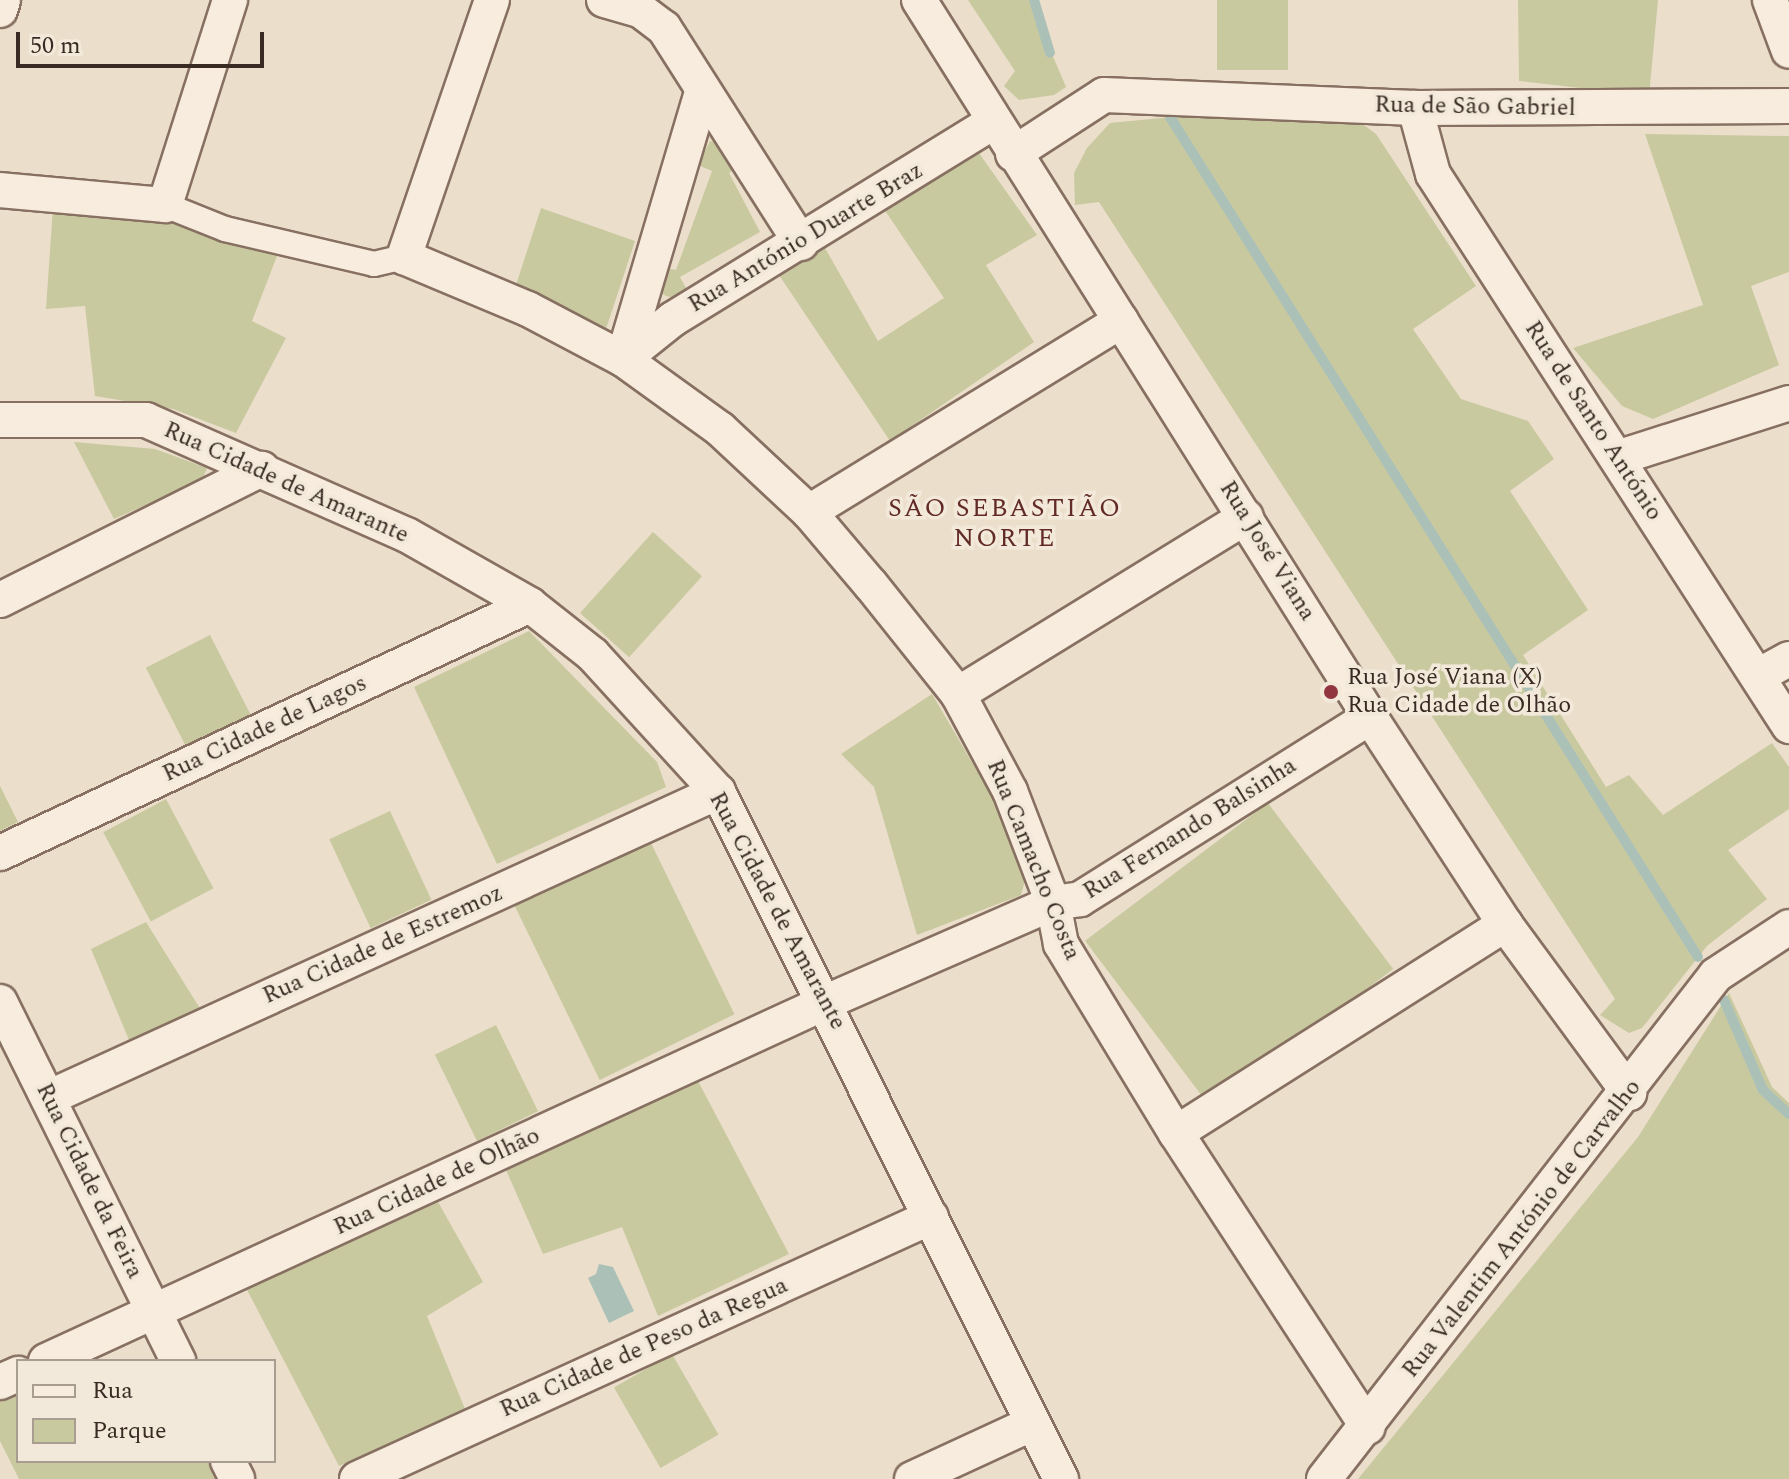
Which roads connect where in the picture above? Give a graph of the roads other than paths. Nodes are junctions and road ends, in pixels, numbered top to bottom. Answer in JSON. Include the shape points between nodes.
{"nodes":[{"id":1,"x":3,"y":0,"type":"edge"},
{"id":2,"x":230,"y":0,"type":"edge"},
{"id":3,"x":492,"y":0,"type":"edge"},
{"id":4,"x":604,"y":0,"type":"edge"},
{"id":5,"x":919,"y":0,"type":"edge"},
{"id":6,"x":1770,"y":0,"type":"edge"},
{"id":7,"x":0,"y":10,"type":"edge"},
{"id":8,"x":1789,"y":51,"type":"edge"},
{"id":9,"x":702,"y":92,"type":"junction"},
{"id":10,"x":1789,"y":106,"type":"edge"},
{"id":11,"x":1415,"y":108,"type":"junction"},
{"id":12,"x":992,"y":123,"type":"junction"},
{"id":13,"x":1013,"y":154,"type":"junction"},
{"id":14,"x":0,"y":190,"type":"edge"},
{"id":15,"x":165,"y":205,"type":"junction"},
{"id":16,"x":801,"y":243,"type":"junction"},
{"id":17,"x":404,"y":257,"type":"junction"},
{"id":18,"x":1121,"y":321,"type":"junction"},
{"id":19,"x":623,"y":359,"type":"junction"},
{"id":20,"x":1789,"y":403,"type":"edge"},
{"id":21,"x":0,"y":420,"type":"edge"},
{"id":22,"x":1617,"y":458,"type":"junction"},
{"id":23,"x":262,"y":469,"type":"junction"},
{"id":24,"x":809,"y":512,"type":"junction"},
{"id":25,"x":1246,"y":517,"type":"junction"},
{"id":26,"x":0,"y":600,"type":"edge"},
{"id":27,"x":530,"y":605,"type":"junction"},
{"id":28,"x":1789,"y":659,"type":"edge"},
{"id":29,"x":1758,"y":676,"type":"junction"},
{"id":30,"x":958,"y":694,"type":"junction"},
{"id":31,"x":1370,"y":717,"type":"junction"},
{"id":32,"x":1789,"y":726,"type":"edge"},
{"id":33,"x":718,"y":792,"type":"junction"},
{"id":34,"x":0,"y":853,"type":"edge"},
{"id":35,"x":1053,"y":903,"type":"junction"},
{"id":36,"x":1505,"y":924,"type":"junction"},
{"id":37,"x":1789,"y":927,"type":"edge"},
{"id":38,"x":0,"y":1002,"type":"edge"},
{"id":39,"x":826,"y":1002,"type":"junction"},
{"id":40,"x":1629,"y":1093,"type":"junction"},
{"id":41,"x":48,"y":1098,"type":"junction"},
{"id":42,"x":1176,"y":1133,"type":"junction"},
{"id":43,"x":931,"y":1217,"type":"junction"},
{"id":44,"x":154,"y":1312,"type":"junction"},
{"id":45,"x":50,"y":1359,"type":"edge"},
{"id":46,"x":177,"y":1359,"type":"edge"},
{"id":47,"x":1033,"y":1423,"type":"junction"},
{"id":48,"x":1368,"y":1427,"type":"junction"},
{"id":49,"x":357,"y":1479,"type":"edge"},
{"id":50,"x":912,"y":1479,"type":"edge"},
{"id":51,"x":1061,"y":1479,"type":"edge"},
{"id":52,"x":1324,"y":1479,"type":"edge"}],
"edges":[{"from":1,"to":7,"type":"street"},
{"from":2,"to":15,"type":"street"},
{"from":3,"to":17,"type":"street"},
{"from":4,"to":9,"type":"street","via":[[640,10],[664,28]]},
{"from":5,"to":12,"type":"street","name":"Rua José Viana"},
{"from":6,"to":8,"type":"street"},
{"from":9,"to":16,"type":"street"},
{"from":9,"to":19,"type":"street"},
{"from":10,"to":11,"type":"street","name":"Rua de São Gabriel"},
{"from":11,"to":13,"type":"street","name":"Rua de São Gabriel","via":[[1104,95]]},
{"from":11,"to":22,"type":"street","name":"Rua de Santo António","via":[[1433,174]]},
{"from":12,"to":13,"type":"street","name":"Rua José Viana"},
{"from":12,"to":16,"type":"street","name":"Rua António Duarte Braz"},
{"from":13,"to":18,"type":"street","name":"Rua José Viana"},
{"from":14,"to":15,"type":"street"},
{"from":15,"to":17,"type":"street","via":[[225,229],[374,264]]},
{"from":16,"to":19,"type":"street","name":"Rua António Duarte Braz","via":[[673,319]]},
{"from":17,"to":19,"type":"street","name":"Rua Camacho Costa","via":[[528,309]]},
{"from":18,"to":24,"type":"street"},
{"from":18,"to":25,"type":"street","name":"Rua José Viana"},
{"from":19,"to":24,"type":"street","name":"Rua Camacho Costa","via":[[720,429]]},
{"from":20,"to":22,"type":"street"},
{"from":21,"to":23,"type":"street","name":"Rua Cidade de Amarante","via":[[146,420]]},
{"from":22,"to":29,"type":"street","name":"Rua de Santo António"},
{"from":23,"to":26,"type":"street"},
{"from":23,"to":27,"type":"street","name":"Rua Cidade de Amarante","via":[[407,535]]},
{"from":24,"to":30,"type":"street","name":"Rua Camacho Costa"},
{"from":25,"to":30,"type":"street"},
{"from":25,"to":31,"type":"street","name":"Rua José Viana"},
{"from":27,"to":33,"type":"street","name":"Rua Cidade de Amarante","via":[[593,655]]},
{"from":27,"to":34,"type":"street","name":"Rua Cidade de Lagos"},
{"from":28,"to":29,"type":"street"},
{"from":29,"to":32,"type":"street","name":"Rua de Santo António"},
{"from":30,"to":35,"type":"street","name":"Rua Camacho Costa","via":[[1010,791]]},
{"from":31,"to":35,"type":"street","name":"Rua Fernando Balsinha","via":[[1080,899]]},
{"from":31,"to":36,"type":"street","name":"Rua José Viana"},
{"from":33,"to":39,"type":"street","name":"Rua Cidade de Amarante"},
{"from":33,"to":41,"type":"street","name":"Rua Cidade de Estremoz"},
{"from":35,"to":39,"type":"street","name":"Rua Fernando Balsinha"},
{"from":35,"to":42,"type":"street","name":"Rua Camacho Costa","via":[[1061,944]]},
{"from":36,"to":40,"type":"street","name":"Rua José Viana"},
{"from":36,"to":42,"type":"street"},
{"from":37,"to":40,"type":"street","name":"Rua Valentim António de Carvalho","via":[[1716,975]]},
{"from":38,"to":41,"type":"street","name":"Rua Cidade da Feira"},
{"from":39,"to":43,"type":"street","name":"Rua Cidade de Amarante"},
{"from":39,"to":44,"type":"street","name":"Rua Cidade de Olhão"},
{"from":40,"to":48,"type":"street","name":"Rua Valentim António de Carvalho"},
{"from":41,"to":44,"type":"street","name":"Rua Cidade da Feira"},
{"from":42,"to":48,"type":"street","name":"Rua Camacho Costa"},
{"from":43,"to":47,"type":"street","name":"Rua Cidade de Amarante"},
{"from":43,"to":49,"type":"street","name":"Rua Cidade de Peso da Regua"},
{"from":44,"to":45,"type":"street","name":"Rua Cidade de Olhão"},
{"from":44,"to":46,"type":"street","name":"Rua Cidade da Feira"},
{"from":47,"to":50,"type":"street"},
{"from":47,"to":51,"type":"street","name":"Rua Cidade de Amarante"},
{"from":48,"to":52,"type":"street","name":"Rua Valentim António de Carvalho"}]}
